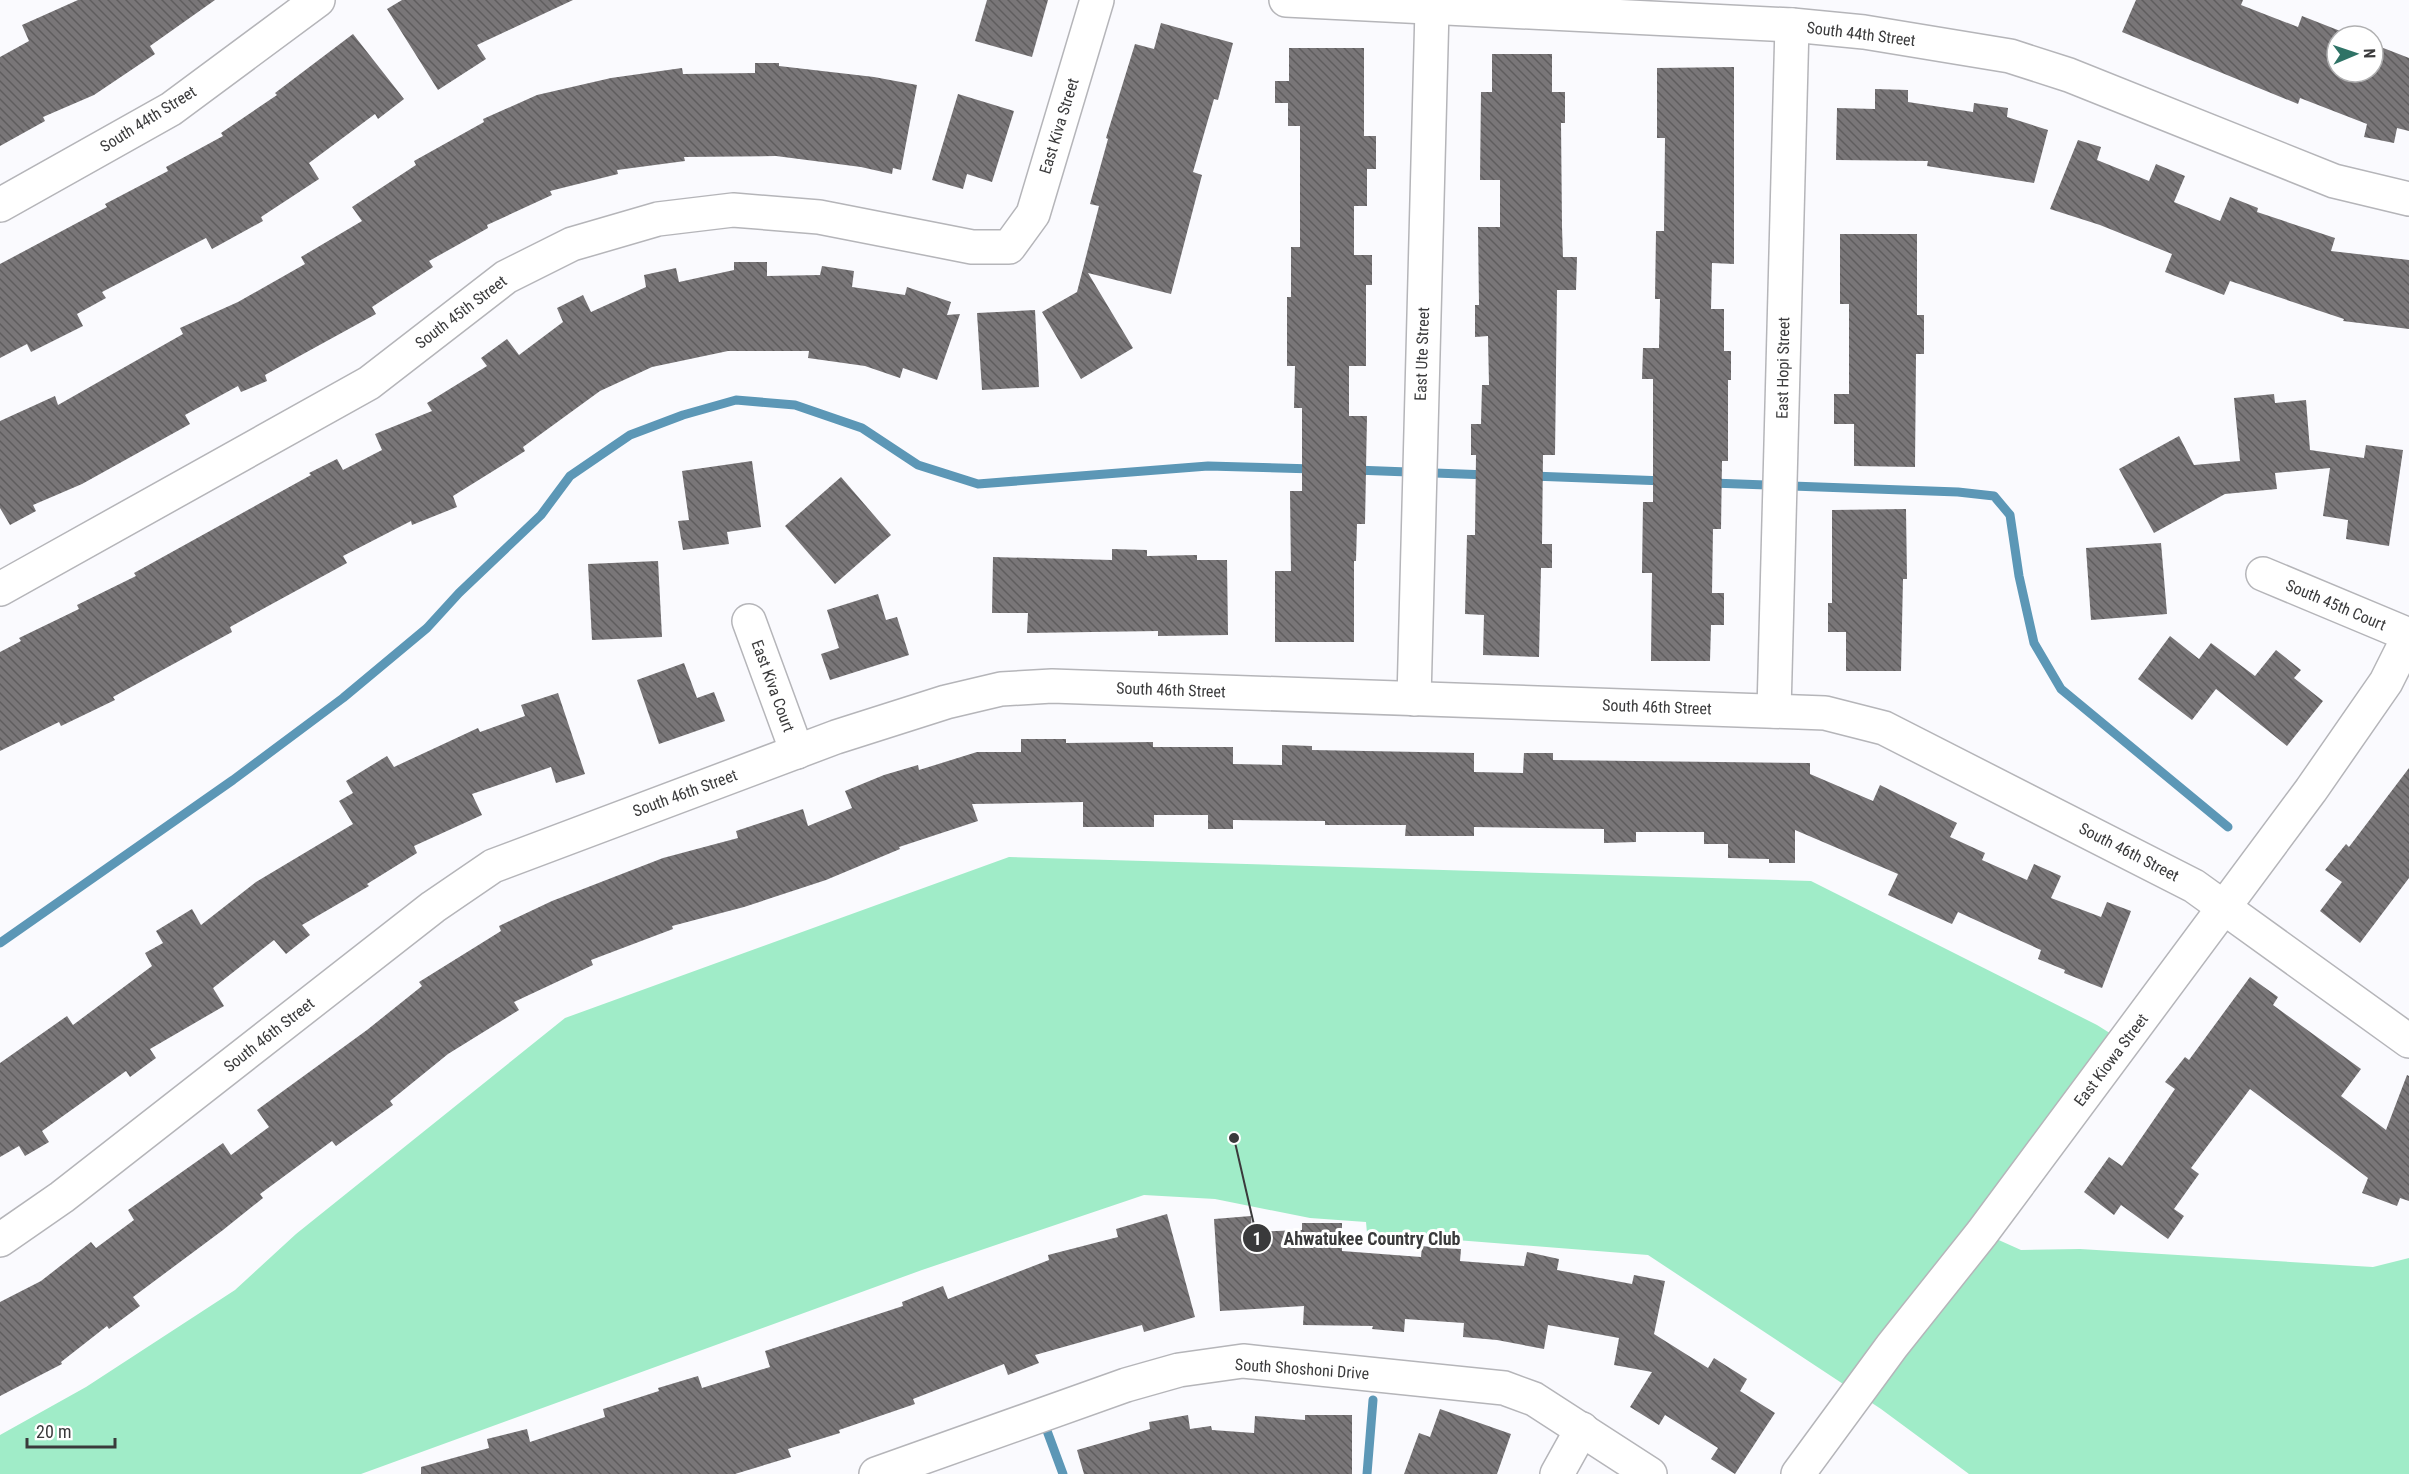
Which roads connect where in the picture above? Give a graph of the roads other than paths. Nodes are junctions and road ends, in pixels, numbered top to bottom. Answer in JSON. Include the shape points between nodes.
{"nodes":[{"id":1,"x":318,"y":0,"type":"edge"},
{"id":2,"x":1097,"y":0,"type":"edge"},
{"id":3,"x":1286,"y":0,"type":"edge"},
{"id":4,"x":1432,"y":9,"type":"junction"},
{"id":5,"x":1792,"y":25,"type":"junction"},
{"id":6,"x":2409,"y":199,"type":"edge"},
{"id":7,"x":0,"y":205,"type":"edge"},
{"id":8,"x":1010,"y":247,"type":"joint"},
{"id":9,"x":2263,"y":574,"type":"dead end"},
{"id":10,"x":0,"y":590,"type":"edge"},
{"id":11,"x":749,"y":621,"type":"dead end"},
{"id":12,"x":2409,"y":636,"type":"edge"},
{"id":13,"x":1414,"y":699,"type":"junction"},
{"id":14,"x":1774,"y":711,"type":"junction"},
{"id":15,"x":797,"y":752,"type":"junction"},
{"id":16,"x":2224,"y":906,"type":"junction"},
{"id":17,"x":2409,"y":1041,"type":"edge"},
{"id":18,"x":0,"y":1240,"type":"edge"},
{"id":19,"x":1582,"y":1429,"type":"junction"},
{"id":20,"x":890,"y":1472,"type":"edge"},
{"id":21,"x":1557,"y":1474,"type":"edge"},
{"id":22,"x":1650,"y":1474,"type":"edge"},
{"id":23,"x":1798,"y":1474,"type":"edge"}],
"edges":[{"from":1,"to":7,"type":"street","name":"South 44th Street","via":[[171,109]]},
{"from":2,"to":8,"type":"street","name":"East Kiva Street","via":[[1033,213]]},
{"from":3,"to":4,"type":"street","name":"South 44th Street"},
{"from":4,"to":5,"type":"street","name":"South 44th Street"},
{"from":4,"to":13,"type":"street","name":"East Ute Street"},
{"from":5,"to":6,"type":"street","name":"South 44th Street","via":[[1864,32],[2010,56],[2069,75],[2334,181]]},
{"from":5,"to":14,"type":"street","name":"East Hopi Street"},
{"from":8,"to":10,"type":"street","name":"South 45th Street","via":[[972,247],[819,217],[733,210],[658,219],[572,244],[506,277],[369,383]]},
{"from":9,"to":12,"type":"street","name":"South 45th Court"},
{"from":11,"to":15,"type":"street","name":"East Kiva Court"},
{"from":12,"to":16,"type":"street","name":"East Kiowa Street","via":[[2386,682],[2312,790]]},
{"from":13,"to":14,"type":"street","name":"South 46th Street"},
{"from":13,"to":15,"type":"street","name":"South 46th Street","via":[[1052,686],[1002,689],[946,702]]},
{"from":14,"to":16,"type":"street","name":"South 46th Street","via":[[1826,713],[1884,728],[2194,886]]},
{"from":15,"to":18,"type":"street","name":"South 46th Street","via":[[493,866],[432,907],[62,1197]]},
{"from":16,"to":17,"type":"street","name":"South 46th Street"},
{"from":16,"to":23,"type":"street","name":"East Kiowa Street"},
{"from":19,"to":20,"type":"street","name":"South Shoshoni Drive","via":[[1534,1399],[1504,1388],[1243,1361],[1179,1370],[1126,1385]]},
{"from":19,"to":21,"type":"street"},
{"from":19,"to":22,"type":"street","name":"South Shoshoni Drive"}]}
